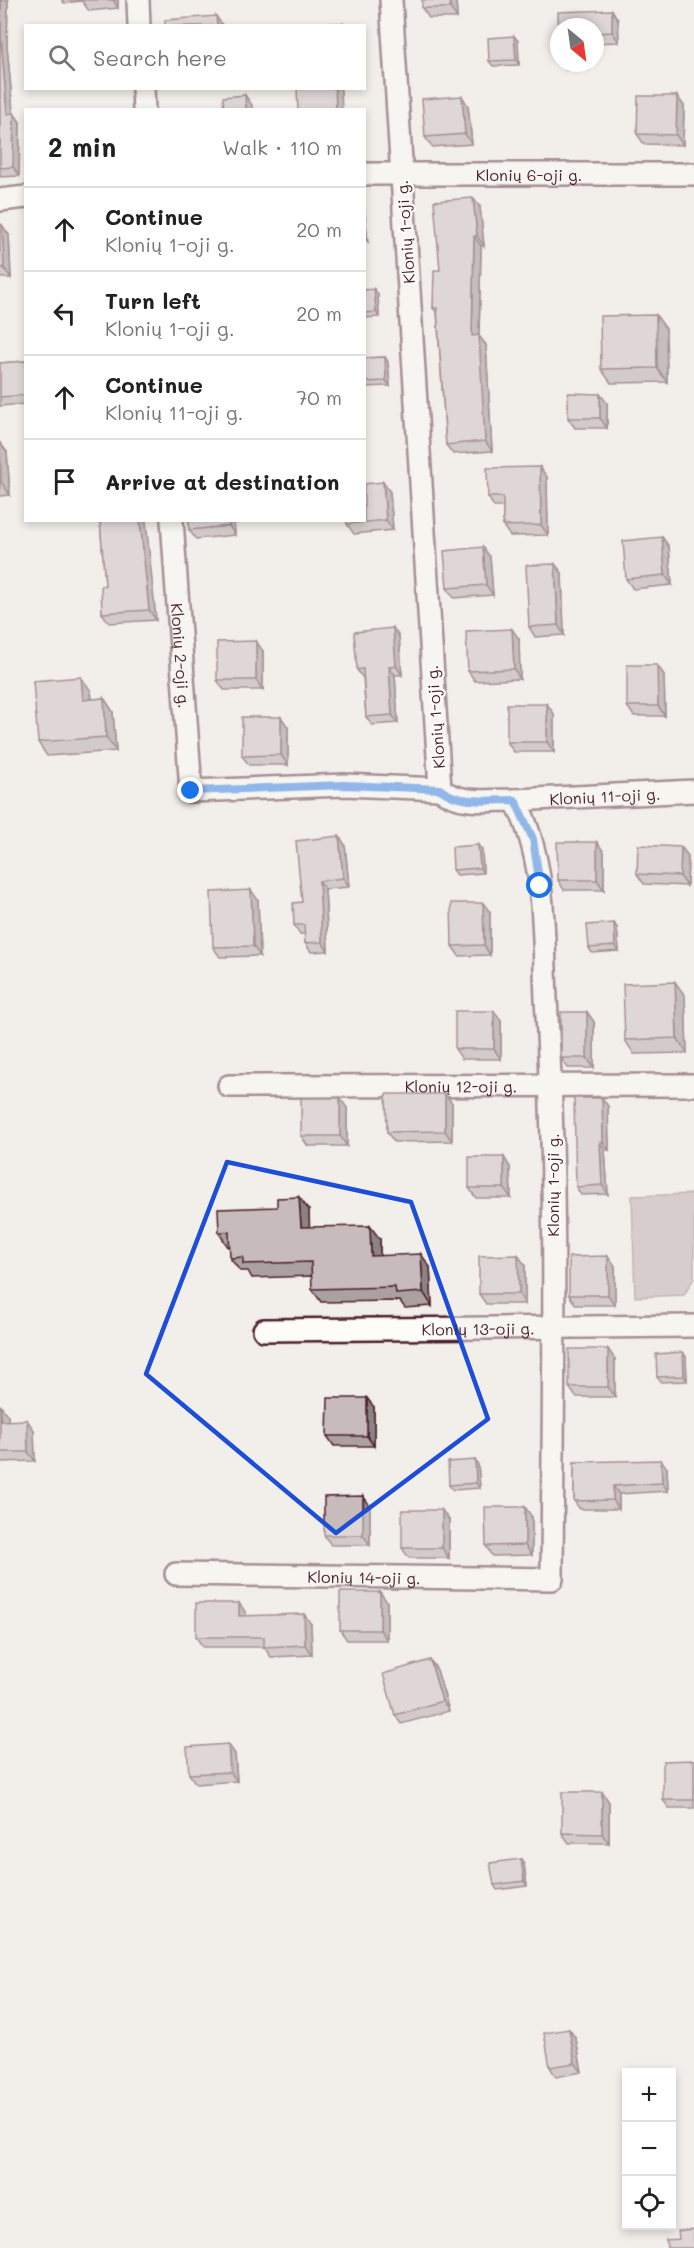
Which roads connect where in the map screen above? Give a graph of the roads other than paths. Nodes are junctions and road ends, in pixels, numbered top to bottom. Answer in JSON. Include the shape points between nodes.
{"nodes":[{"id":1,"x":138,"y":0,"type":"edge"},
{"id":2,"x":391,"y":0,"type":"edge"},
{"id":3,"x":139,"y":24,"type":"edge"},
{"id":4,"x":143,"y":90,"type":"edge"},
{"id":5,"x":144,"y":108,"type":"edge"},
{"id":6,"x":402,"y":172,"type":"junction"},
{"id":7,"x":366,"y":174,"type":"edge"},
{"id":8,"x":694,"y":174,"type":"edge"},
{"id":9,"x":24,"y":197,"type":"edge"},
{"id":10,"x":0,"y":200,"type":"edge"},
{"id":11,"x":172,"y":522,"type":"edge"},
{"id":12,"x":440,"y":789,"type":"junction"},
{"id":13,"x":694,"y":791,"type":"edge"},
{"id":14,"x":515,"y":800,"type":"junction"},
{"id":15,"x":694,"y":1085,"type":"edge"},
{"id":16,"x":229,"y":1086,"type":"dead end"},
{"id":17,"x":552,"y":1087,"type":"junction"},
{"id":18,"x":694,"y":1326,"type":"edge"},
{"id":19,"x":553,"y":1329,"type":"junction"},
{"id":20,"x":264,"y":1330,"type":"dead end"},
{"id":21,"x":176,"y":1574,"type":"dead end"},
{"id":22,"x":552,"y":1579,"type":"joint"}],
"edges":[{"from":1,"to":3,"type":"street"},
{"from":2,"to":6,"type":"street","name":"Klonių 1-oji g."},
{"from":4,"to":5,"type":"street"},
{"from":6,"to":7,"type":"street","name":"Klonių 6-oji g."},
{"from":6,"to":8,"type":"street","name":"Klonių 6-oji g."},
{"from":6,"to":12,"type":"street","name":"Klonių 1-oji g."},
{"from":9,"to":10,"type":"street"},
{"from":11,"to":12,"type":"street","name":"Klonių 2-oji g.","via":[[191,791],[344,785]]},
{"from":12,"to":14,"type":"street","name":"Klonių 1-oji g.","via":[[465,800]]},
{"from":13,"to":14,"type":"street","name":"Klonių 11-oji g."},
{"from":14,"to":17,"type":"street","name":"Klonių 1-oji g.","via":[[533,839],[540,886]]},
{"from":15,"to":17,"type":"street","name":"Klonių 12-oji g."},
{"from":16,"to":17,"type":"street","name":"Klonių 12-oji g."},
{"from":17,"to":19,"type":"street","name":"Klonių 1-oji g."},
{"from":18,"to":19,"type":"street","name":"Klonių 13-oji g."},
{"from":19,"to":20,"type":"street","name":"Klonių 13-oji g."},
{"from":19,"to":22,"type":"street","name":"Klonių 1-oji g."},
{"from":21,"to":22,"type":"street","name":"Klonių 14-oji g."}]}
